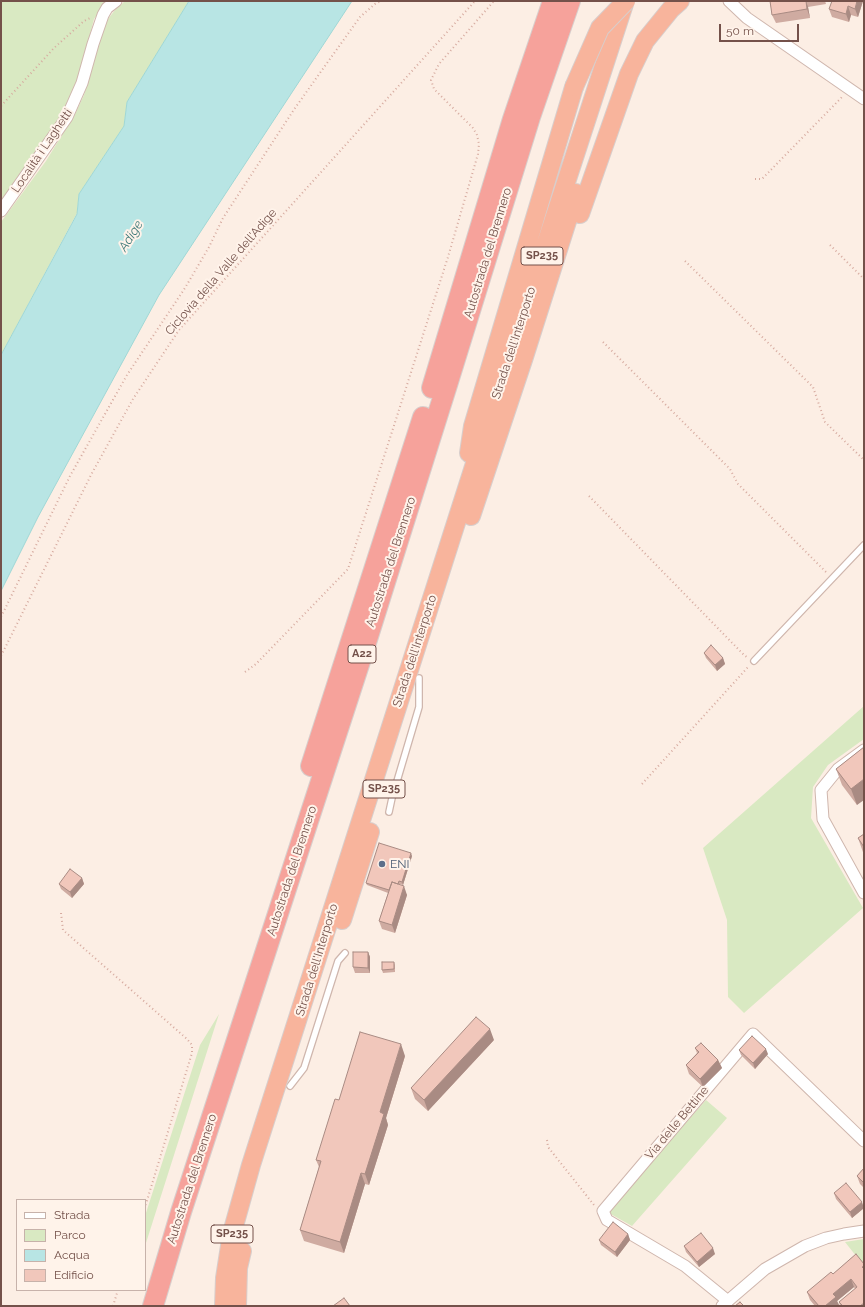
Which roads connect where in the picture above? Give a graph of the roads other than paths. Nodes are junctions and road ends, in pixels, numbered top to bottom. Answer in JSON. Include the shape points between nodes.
{"nodes":[{"id":1,"x":116,"y":1,"type":"edge"},
{"id":2,"x":553,"y":1,"type":"edge"},
{"id":3,"x":570,"y":1,"type":"edge"},
{"id":4,"x":625,"y":1,"type":"edge"},
{"id":5,"x":636,"y":1,"type":"edge"},
{"id":6,"x":680,"y":1,"type":"edge"},
{"id":7,"x":730,"y":1,"type":"edge"},
{"id":8,"x":864,"y":100,"type":"edge"},
{"id":9,"x":1,"y":211,"type":"edge"},
{"id":10,"x":523,"y":360,"type":"junction"},
{"id":11,"x":460,"y":512,"type":"junction"},
{"id":12,"x":864,"y":545,"type":"edge"},
{"id":13,"x":754,"y":661,"type":"road end"},
{"id":14,"x":419,"y":678,"type":"junction"},
{"id":15,"x":864,"y":750,"type":"edge"},
{"id":16,"x":389,"y":812,"type":"dead end"},
{"id":17,"x":864,"y":893,"type":"edge"},
{"id":18,"x":345,"y":953,"type":"dead end"},
{"id":19,"x":290,"y":1086,"type":"junction"},
{"id":20,"x":864,"y":1141,"type":"edge"},
{"id":21,"x":864,"y":1231,"type":"edge"},
{"id":22,"x":146,"y":1283,"type":"edge"},
{"id":23,"x":144,"y":1291,"type":"edge"},
{"id":24,"x":725,"y":1303,"type":"edge"},
{"id":25,"x":139,"y":1306,"type":"edge"},
{"id":26,"x":153,"y":1306,"type":"edge"},
{"id":27,"x":224,"y":1306,"type":"edge"},
{"id":28,"x":237,"y":1306,"type":"edge"}],
"edges":[{"from":1,"to":9,"type":"street","name":"Località i Laghetti","via":[[107,8],[103,16],[82,83],[67,117]]},
{"from":2,"to":22,"type":"highway","name":"Autostrada del Brennero","number":"A22","via":[[513,119],[433,385]]},
{"from":3,"to":26,"type":"highway","name":"Autostrada del Brennero","number":"A22","via":[[530,117],[421,468],[180,1212]]},
{"from":4,"to":11,"type":"highway","name":"Strada dell'Interporto","number":"SP235"},
{"from":4,"to":11,"type":"highway","bridge":true,"via":[[600,28],[574,87],[473,426]]},
{"from":5,"to":10,"type":"highway","name":"Strada dell'Interporto","number":"SP235"},
{"from":6,"to":10,"type":"highway","via":[[645,41],[629,74],[550,300]]},
{"from":7,"to":8,"type":"street","via":[[747,18]]},
{"from":10,"to":14,"type":"highway","name":"Strada dell'Interporto","number":"SP235"},
{"from":11,"to":27,"type":"highway","name":"Strada dell'Interporto","number":"SP235","via":[[251,1165],[232,1233],[225,1278]]},
{"from":12,"to":13,"type":"lane"},
{"from":14,"to":16,"type":"lane","via":[[419,707]]},
{"from":14,"to":19,"type":"highway","name":"Strada dell'Interporto","number":"SP235"},
{"from":15,"to":17,"type":"street","via":[[838,769],[820,790],[824,818]]},
{"from":18,"to":19,"type":"lane","via":[[338,961],[304,1068]]},
{"from":19,"to":28,"type":"highway","name":"Strada dell'Interporto","number":"SP235","via":[[248,1220],[238,1268]]},
{"from":20,"to":24,"type":"street","name":"Via delle Bettine","via":[[753,1034],[603,1210],[606,1220],[685,1266]]},
{"from":21,"to":24,"type":"street","via":[[826,1238],[804,1246],[765,1269]]},
{"from":23,"to":25,"type":"highway"}]}
